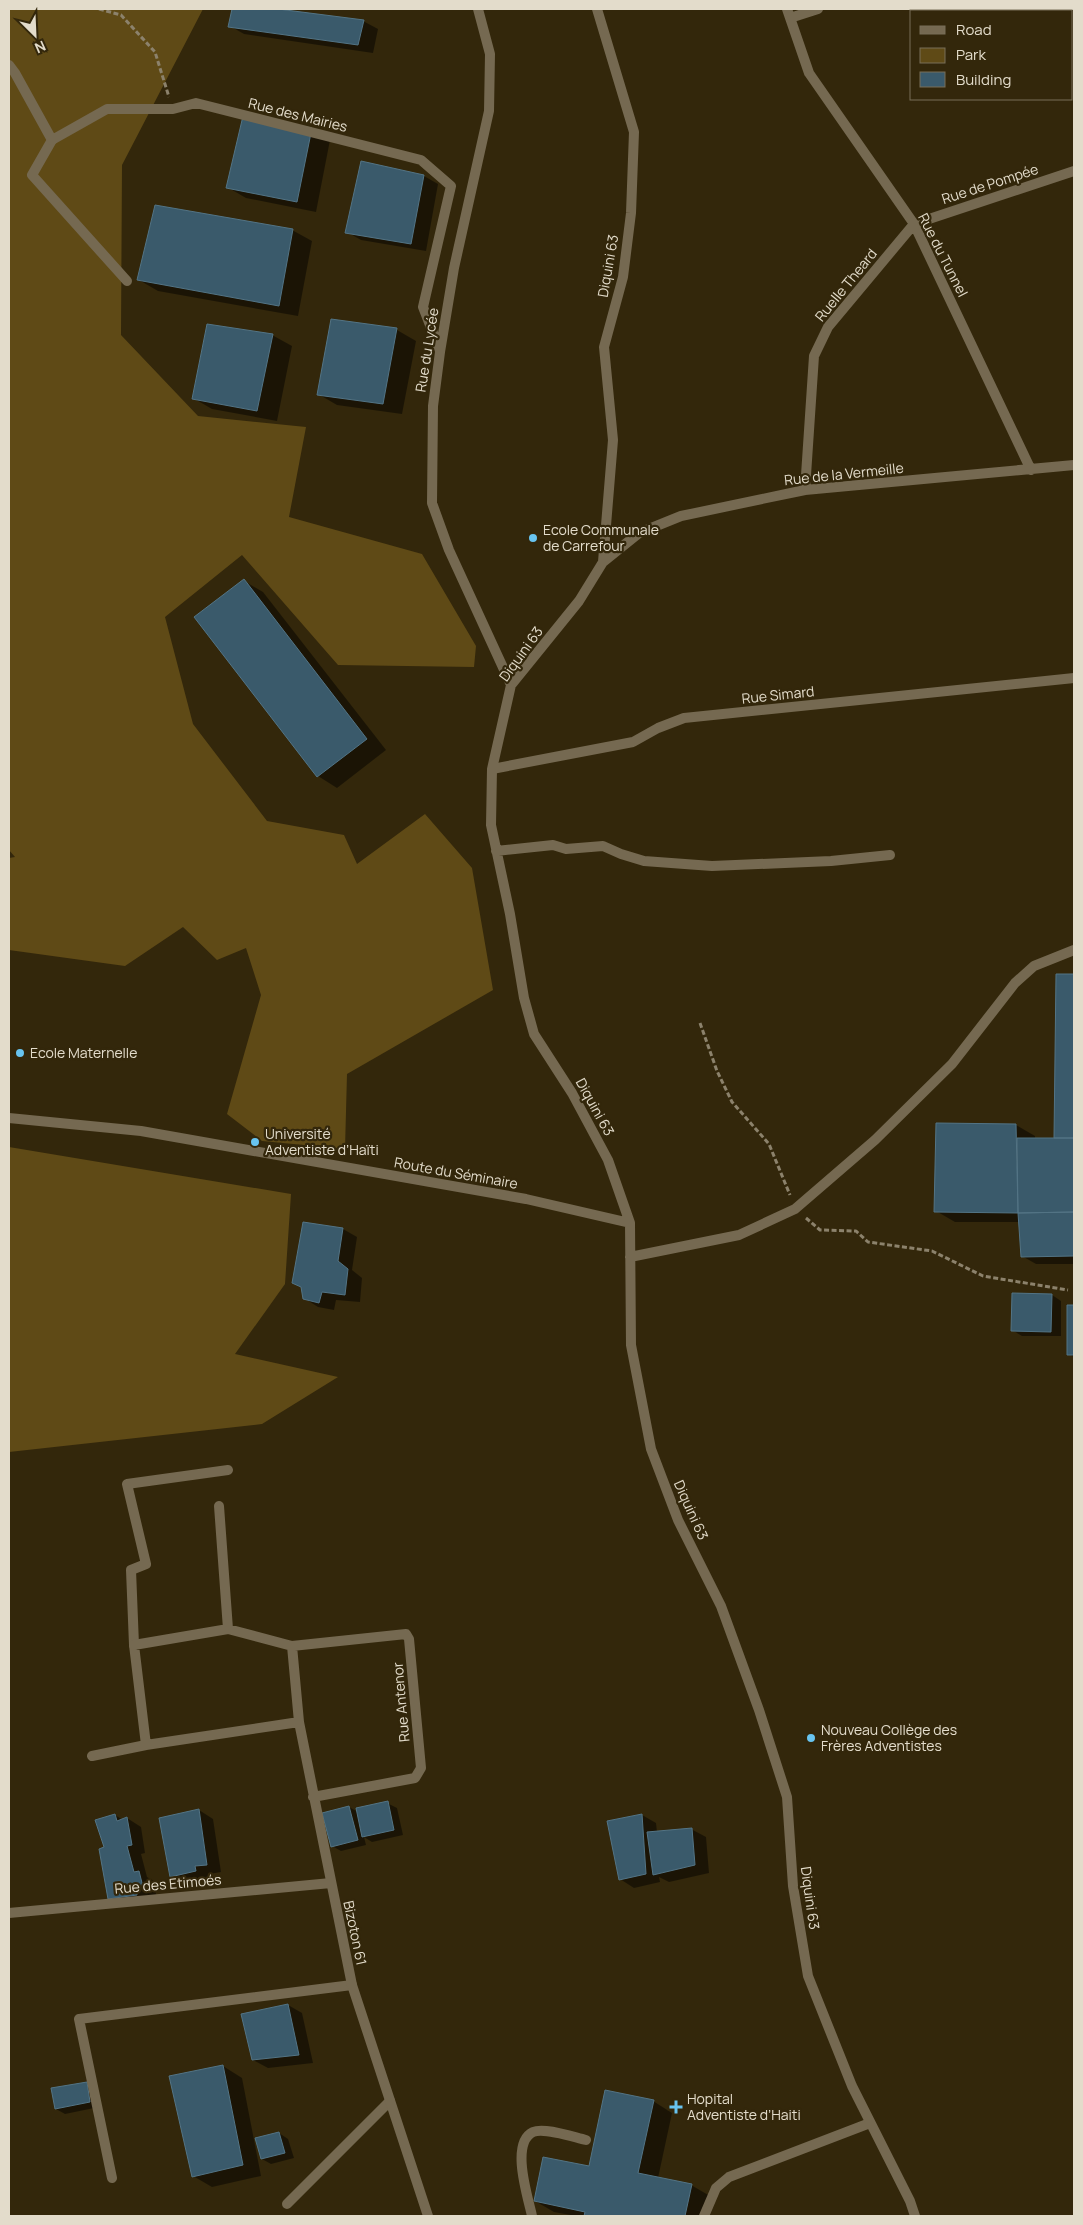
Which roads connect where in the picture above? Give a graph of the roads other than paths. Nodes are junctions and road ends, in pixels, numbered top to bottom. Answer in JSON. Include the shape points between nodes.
{"nodes":[{"id":1,"x":478,"y":9,"type":"edge"},
{"id":2,"x":597,"y":9,"type":"edge"},
{"id":3,"x":818,"y":9,"type":"edge"},
{"id":4,"x":788,"y":13,"type":"edge"},
{"id":5,"x":9,"y":65,"type":"edge"},
{"id":6,"x":52,"y":140,"type":"junction"},
{"id":7,"x":1074,"y":171,"type":"edge"},
{"id":8,"x":914,"y":224,"type":"junction"},
{"id":9,"x":127,"y":281,"type":"dead end"},
{"id":10,"x":440,"y":352,"type":"junction"},
{"id":11,"x":1074,"y":464,"type":"edge"},
{"id":12,"x":1031,"y":470,"type":"junction"},
{"id":13,"x":805,"y":490,"type":"junction"},
{"id":14,"x":603,"y":562,"type":"junction"},
{"id":15,"x":1074,"y":678,"type":"edge"},
{"id":16,"x":511,"y":685,"type":"junction"},
{"id":17,"x":492,"y":770,"type":"junction"},
{"id":18,"x":496,"y":851,"type":"junction"},
{"id":19,"x":890,"y":855,"type":"dead end"},
{"id":20,"x":1074,"y":950,"type":"edge"},
{"id":21,"x":9,"y":1118,"type":"edge"},
{"id":22,"x":630,"y":1223,"type":"junction"},
{"id":23,"x":630,"y":1257,"type":"junction"},
{"id":24,"x":228,"y":1470,"type":"dead end"},
{"id":25,"x":219,"y":1506,"type":"dead end"},
{"id":26,"x":228,"y":1629,"type":"junction"},
{"id":27,"x":134,"y":1645,"type":"junction"},
{"id":28,"x":292,"y":1646,"type":"junction"},
{"id":29,"x":299,"y":1722,"type":"junction"},
{"id":30,"x":146,"y":1745,"type":"junction"},
{"id":31,"x":92,"y":1756,"type":"dead end"},
{"id":32,"x":313,"y":1797,"type":"junction"},
{"id":33,"x":330,"y":1883,"type":"junction"},
{"id":34,"x":9,"y":1913,"type":"edge"},
{"id":35,"x":352,"y":1985,"type":"junction"},
{"id":36,"x":390,"y":2101,"type":"junction"},
{"id":37,"x":870,"y":2123,"type":"junction"},
{"id":38,"x":586,"y":2140,"type":"dead end"},
{"id":39,"x":112,"y":2178,"type":"dead end"},
{"id":40,"x":288,"y":2204,"type":"dead end"},
{"id":41,"x":428,"y":2216,"type":"edge"},
{"id":42,"x":532,"y":2216,"type":"edge"},
{"id":43,"x":704,"y":2216,"type":"edge"},
{"id":44,"x":915,"y":2216,"type":"edge"}],
"edges":[{"from":1,"to":10,"type":"street","name":"Rue du Lycée","via":[[490,54],[489,111],[454,268]]},
{"from":2,"to":14,"type":"street","name":"Diquini 63","via":[[634,132],[631,213],[623,277],[604,347],[613,440]]},
{"from":3,"to":4,"type":"street"},
{"from":4,"to":8,"type":"street","name":"Rue du Tunnel","via":[[810,74]]},
{"from":5,"to":6,"type":"street"},
{"from":6,"to":9,"type":"street","via":[[32,176]]},
{"from":6,"to":10,"type":"street","name":"Rue des Mairies","via":[[107,109],[173,109],[196,103],[421,160],[451,186],[424,307]]},
{"from":7,"to":8,"type":"street","name":"Rue de Pompée"},
{"from":8,"to":12,"type":"street","name":"Rue du Tunnel"},
{"from":8,"to":13,"type":"street","name":"Ruelle Theard","via":[[828,327],[814,356]]},
{"from":10,"to":16,"type":"street","name":"Rue du Lycée","via":[[433,406],[432,503],[448,550]]},
{"from":11,"to":12,"type":"street","name":"Rue de la Vermeille"},
{"from":12,"to":13,"type":"street","name":"Rue de la Vermeille"},
{"from":13,"to":14,"type":"street","name":"Rue de la Vermeille","via":[[681,516],[639,533]]},
{"from":14,"to":16,"type":"street","name":"Diquini 63","via":[[579,601]]},
{"from":15,"to":17,"type":"street","name":"Rue Simard","via":[[684,718],[633,742]]},
{"from":16,"to":17,"type":"street","name":"Diquini 63"},
{"from":17,"to":18,"type":"street","name":"Diquini 63","via":[[490,801]]},
{"from":18,"to":19,"type":"street","via":[[553,845],[566,849],[604,846],[644,861],[712,866]]},
{"from":18,"to":22,"type":"street","name":"Diquini 63","via":[[534,1034],[572,1092],[608,1160]]},
{"from":20,"to":23,"type":"street","via":[[1034,966],[1014,983],[952,1064],[876,1140],[795,1209],[739,1235]]},
{"from":21,"to":22,"type":"street","name":"Route du Séminaire","via":[[141,1131],[526,1198]]},
{"from":22,"to":23,"type":"street","name":"Diquini 63"},
{"from":23,"to":37,"type":"street","name":"Diquini 63","via":[[631,1345],[651,1449],[678,1520],[721,1606],[759,1710],[787,1797],[793,1886],[808,1976]]},
{"from":24,"to":27,"type":"street","via":[[127,1484],[146,1564],[131,1570]]},
{"from":25,"to":26,"type":"street"},
{"from":26,"to":27,"type":"street"},
{"from":26,"to":28,"type":"street"},
{"from":27,"to":30,"type":"street"},
{"from":28,"to":29,"type":"street","name":"Bizoton 61"},
{"from":28,"to":32,"type":"street","name":"Rue Antenor","via":[[400,1633],[409,1639],[419,1774],[415,1778]]},
{"from":29,"to":30,"type":"street"},
{"from":29,"to":32,"type":"street","name":"Bizoton 61"},
{"from":30,"to":31,"type":"street"},
{"from":32,"to":33,"type":"street","name":"Bizoton 61"},
{"from":33,"to":34,"type":"street","name":"Rue des Etimoés"},
{"from":33,"to":35,"type":"street","name":"Bizoton 61"},
{"from":35,"to":36,"type":"street","name":"Bizoton 61"},
{"from":35,"to":39,"type":"street","via":[[79,2019]]},
{"from":36,"to":40,"type":"street"},
{"from":36,"to":41,"type":"street","name":"Bizoton 61"},
{"from":37,"to":43,"type":"street","via":[[729,2177],[716,2188]]},
{"from":37,"to":44,"type":"street","name":"Diquini 63"},
{"from":38,"to":42,"type":"street","via":[[545,2132],[534,2132],[527,2137],[522,2145],[520,2161]]}]}
